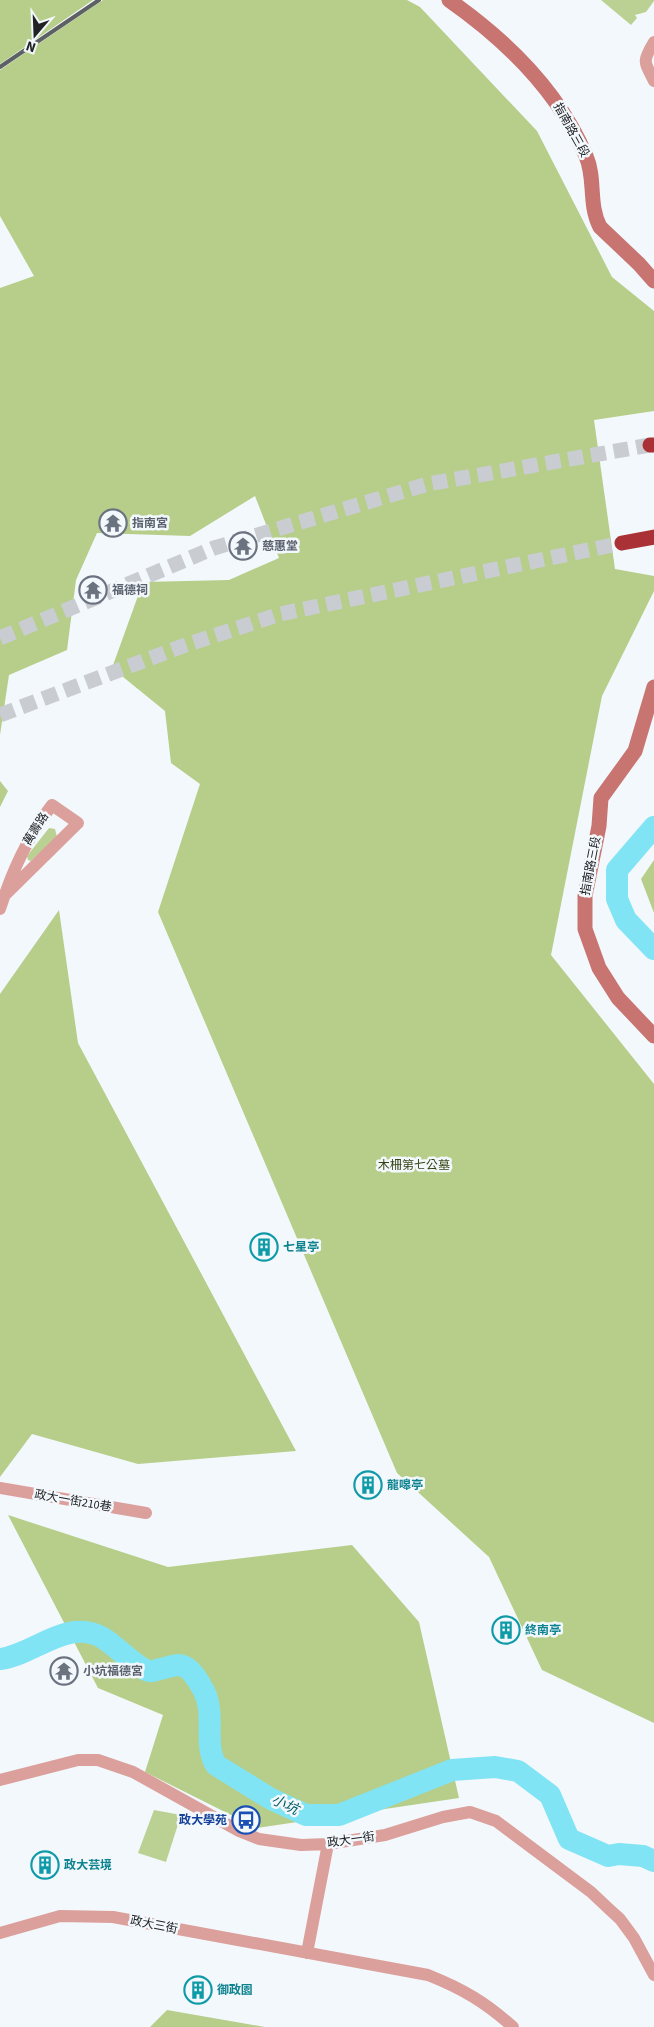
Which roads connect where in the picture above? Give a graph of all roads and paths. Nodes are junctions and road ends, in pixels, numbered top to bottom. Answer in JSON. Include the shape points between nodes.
{"nodes":[{"id":1,"x":449,"y":0,"type":"edge"},
{"id":2,"x":651,"y":47,"type":"edge"},
{"id":3,"x":654,"y":81,"type":"edge"},
{"id":4,"x":654,"y":281,"type":"edge"},
{"id":5,"x":647,"y":538,"type":"edge"},
{"id":6,"x":622,"y":543,"type":"tunnel mouth"},
{"id":7,"x":654,"y":687,"type":"edge"},
{"id":8,"x":4,"y":896,"type":"junction"},
{"id":9,"x":0,"y":909,"type":"edge"},
{"id":10,"x":654,"y":1036,"type":"edge"},
{"id":11,"x":0,"y":1488,"type":"edge"},
{"id":12,"x":146,"y":1513,"type":"dead end"},
{"id":13,"x":0,"y":1780,"type":"edge"},
{"id":14,"x":328,"y":1844,"type":"junction"},
{"id":15,"x":0,"y":1932,"type":"edge"},
{"id":16,"x":308,"y":1953,"type":"junction"},
{"id":17,"x":654,"y":1975,"type":"edge"},
{"id":18,"x":513,"y":2027,"type":"edge"}],
"edges":[{"from":1,"to":4,"type":"street","name":"指南路三段","via":[[508,48],[545,87],[586,156],[591,169],[593,209],[600,227]]},
{"from":2,"to":3,"type":"street","via":[[645,63]]},
{"from":5,"to":6,"type":"highway"},
{"from":7,"to":10,"type":"street","name":"指南路三段","via":[[635,751],[601,798],[584,896],[585,929],[599,968],[618,998]]},
{"from":8,"to":8,"type":"street","name":"萬壽路","via":[[11,889],[78,823],[52,805],[21,853]]},
{"from":8,"to":9,"type":"street","name":"萬壽路"},
{"from":11,"to":12,"type":"street","name":"政大一街210巷"},
{"from":13,"to":14,"type":"street","name":"政大一街","via":[[71,1762],[98,1760],[133,1772],[259,1839]]},
{"from":14,"to":16,"type":"street"},
{"from":14,"to":17,"type":"street","name":"政大一街","via":[[386,1835],[470,1812],[496,1822],[610,1909],[634,1938]]},
{"from":15,"to":16,"type":"street","name":"政大三街","via":[[60,1916],[113,1917]]},
{"from":16,"to":18,"type":"street","name":"政大三街","via":[[428,1974],[461,1988]]}]}
